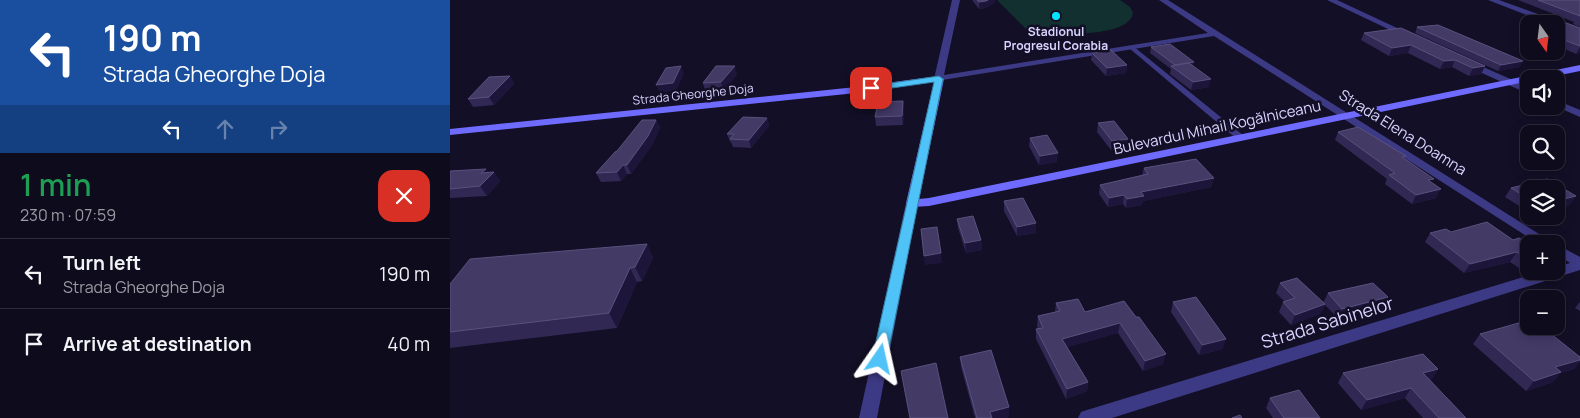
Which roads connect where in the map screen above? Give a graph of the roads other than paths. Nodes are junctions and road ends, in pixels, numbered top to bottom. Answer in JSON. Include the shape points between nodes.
{"nodes":[{"id":1,"x":956,"y":0,"type":"edge"},
{"id":2,"x":1162,"y":0,"type":"edge"},
{"id":3,"x":1331,"y":0,"type":"edge"},
{"id":4,"x":1492,"y":0,"type":"edge"},
{"id":5,"x":1580,"y":32,"type":"edge"},
{"id":6,"x":1214,"y":34,"type":"junction"},
{"id":7,"x":1412,"y":37,"type":"edge"},
{"id":8,"x":1131,"y":48,"type":"junction"},
{"id":9,"x":1457,"y":58,"type":"edge"},
{"id":10,"x":1580,"y":68,"type":"edge"},
{"id":11,"x":939,"y":79,"type":"junction"},
{"id":12,"x":1511,"y":82,"type":"junction"},
{"id":13,"x":1520,"y":86,"type":"edge"},
{"id":14,"x":1565,"y":108,"type":"edge"},
{"id":15,"x":1580,"y":114,"type":"edge"},
{"id":16,"x":1347,"y":116,"type":"junction"},
{"id":17,"x":450,"y":132,"type":"edge"},
{"id":18,"x":1240,"y":138,"type":"junction"},
{"id":19,"x":912,"y":203,"type":"junction"},
{"id":20,"x":1535,"y":235,"type":"edge"},
{"id":21,"x":1565,"y":254,"type":"edge"},
{"id":22,"x":1580,"y":264,"type":"edge"},
{"id":23,"x":868,"y":418,"type":"edge"},
{"id":24,"x":1087,"y":418,"type":"edge"}],
"edges":[{"from":1,"to":11,"type":"street"},
{"from":2,"to":6,"type":"street","name":"Strada Elena Doamna"},
{"from":3,"to":7,"type":"street"},
{"from":4,"to":5,"type":"street"},
{"from":6,"to":8,"type":"street"},
{"from":6,"to":16,"type":"street","name":"Strada Elena Doamna"},
{"from":8,"to":11,"type":"street"},
{"from":8,"to":18,"type":"lane"},
{"from":9,"to":12,"type":"street"},
{"from":10,"to":12,"type":"main road","name":"Bulevardul Mihail Kogălniceanu"},
{"from":11,"to":17,"type":"main road","name":"Strada Gheorghe Doja"},
{"from":11,"to":19,"type":"main road"},
{"from":12,"to":13,"type":"street"},
{"from":12,"to":16,"type":"main road","name":"Bulevardul Mihail Kogălniceanu"},
{"from":14,"to":15,"type":"street"},
{"from":16,"to":18,"type":"main road","name":"Bulevardul Mihail Kogălniceanu"},
{"from":16,"to":20,"type":"street","name":"Strada Elena Doamna"},
{"from":18,"to":19,"type":"main road","name":"Bulevardul Mihail Kogălniceanu"},
{"from":19,"to":23,"type":"street"},
{"from":21,"to":22,"type":"street"},
{"from":22,"to":24,"type":"street","name":"Strada Sabinelor"}]}
